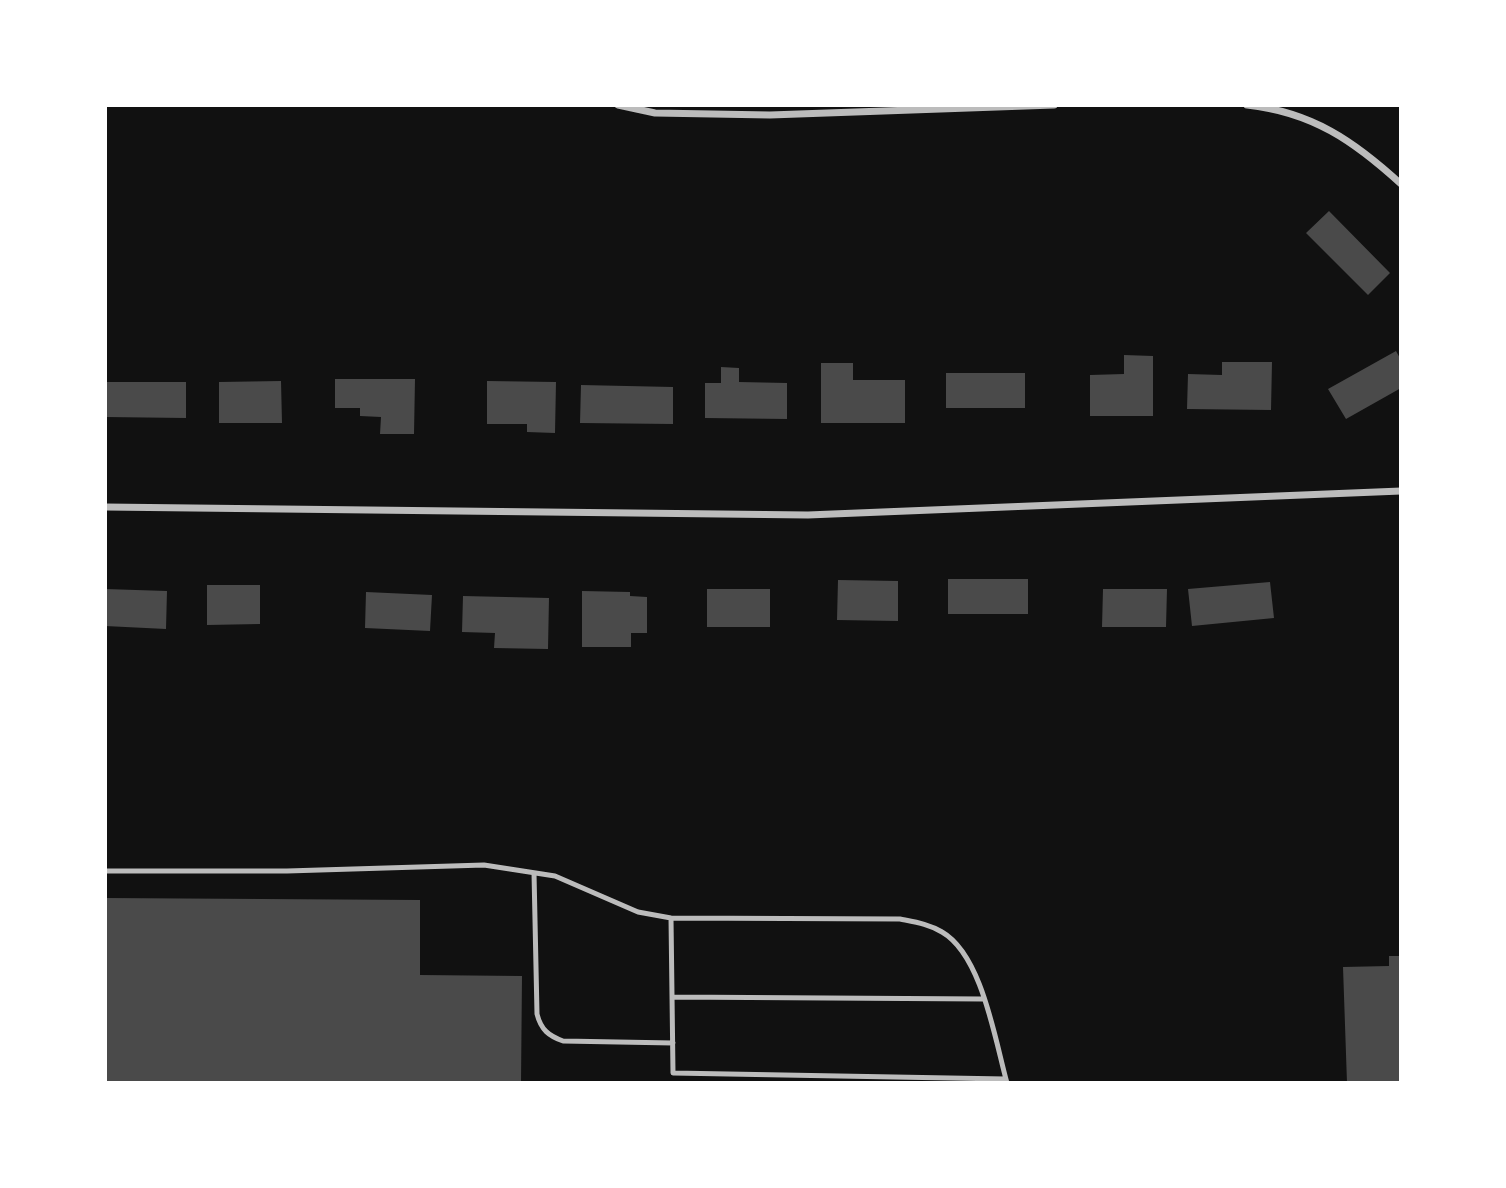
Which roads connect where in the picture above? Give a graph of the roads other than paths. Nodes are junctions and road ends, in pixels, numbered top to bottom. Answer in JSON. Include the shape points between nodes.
{"nodes":[{"id":1,"x":618,"y":105,"type":"edge"},
{"id":2,"x":1025,"y":105,"type":"edge"},
{"id":3,"x":1054,"y":105,"type":"edge"},
{"id":4,"x":1247,"y":105,"type":"edge"},
{"id":5,"x":1401,"y":184,"type":"edge"},
{"id":6,"x":1401,"y":491,"type":"edge"},
{"id":7,"x":105,"y":507,"type":"edge"},
{"id":8,"x":105,"y":871,"type":"edge"},
{"id":9,"x":534,"y":873,"type":"junction"},
{"id":10,"x":671,"y":918,"type":"junction"},
{"id":11,"x":672,"y":997,"type":"junction"},
{"id":12,"x":983,"y":999,"type":"junction"},
{"id":13,"x":673,"y":1044,"type":"junction"},
{"id":14,"x":1006,"y":1081,"type":"edge"}],
"edges":[{"from":1,"to":2,"type":"street","via":[[655,113],[770,115]]},
{"from":2,"to":3,"type":"street"},
{"from":4,"to":5,"type":"street","via":[[1277,108],[1331,128]]},
{"from":6,"to":7,"type":"street","via":[[808,515]]},
{"from":8,"to":9,"type":"lane","via":[[484,865]]},
{"from":9,"to":10,"type":"lane","via":[[555,876],[638,912]]},
{"from":9,"to":13,"type":"lane","via":[[537,1014],[544,1031],[564,1041]]},
{"from":10,"to":11,"type":"lane"},
{"from":10,"to":12,"type":"lane","via":[[900,919],[929,925],[958,945]]},
{"from":11,"to":12,"type":"lane"},
{"from":11,"to":13,"type":"lane"},
{"from":12,"to":14,"type":"lane"},
{"from":13,"to":14,"type":"lane","via":[[673,1073]]}]}
